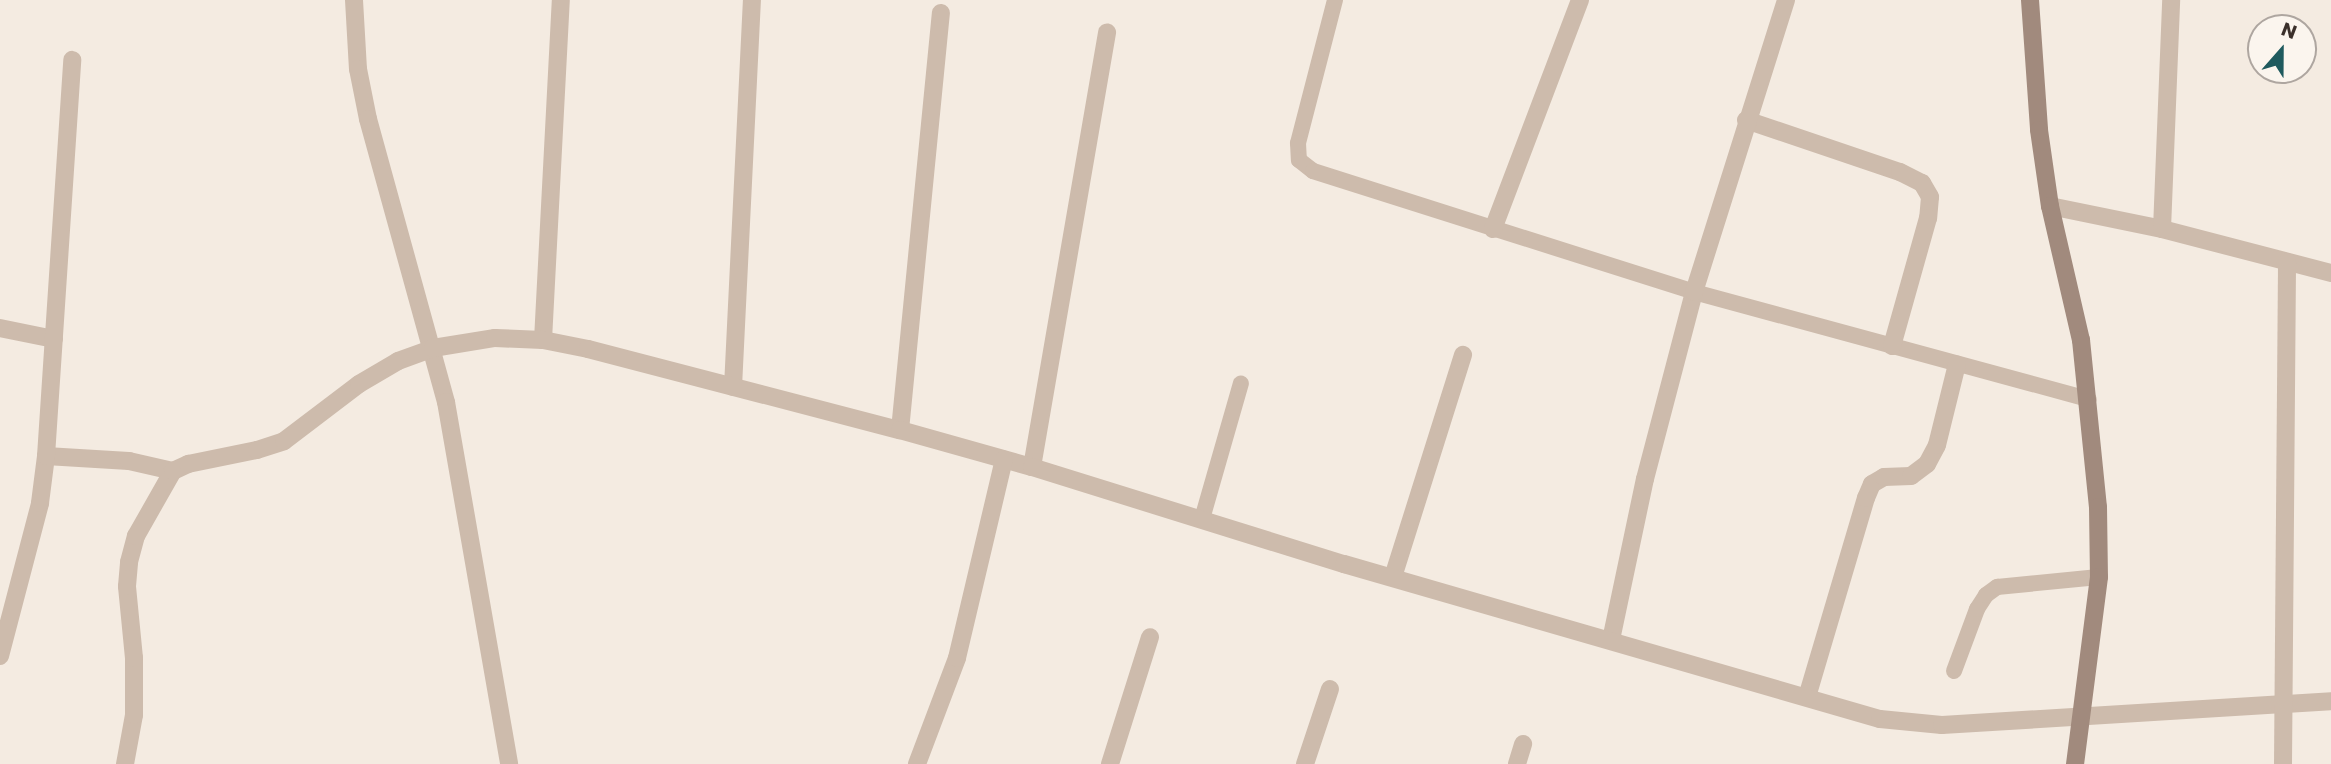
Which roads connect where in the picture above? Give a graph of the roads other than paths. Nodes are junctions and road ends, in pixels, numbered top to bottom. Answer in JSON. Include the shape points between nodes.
{"nodes":[{"id":1,"x":354,"y":0,"type":"edge"},
{"id":2,"x":561,"y":0,"type":"edge"},
{"id":3,"x":752,"y":0,"type":"edge"},
{"id":4,"x":1335,"y":0,"type":"edge"},
{"id":5,"x":1580,"y":0,"type":"edge"},
{"id":6,"x":1787,"y":0,"type":"edge"},
{"id":7,"x":2030,"y":0,"type":"edge"},
{"id":8,"x":2171,"y":0,"type":"edge"},
{"id":9,"x":942,"y":13,"type":"dead end"},
{"id":10,"x":1107,"y":32,"type":"dead end"},
{"id":11,"x":72,"y":60,"type":"dead end"},
{"id":12,"x":1746,"y":120,"type":"junction"},
{"id":13,"x":2050,"y":206,"type":"junction"},
{"id":14,"x":1493,"y":229,"type":"junction"},
{"id":15,"x":2162,"y":229,"type":"junction"},
{"id":16,"x":2287,"y":262,"type":"junction"},
{"id":17,"x":2331,"y":273,"type":"edge"},
{"id":18,"x":1693,"y":292,"type":"junction"},
{"id":19,"x":0,"y":328,"type":"edge"},
{"id":20,"x":54,"y":339,"type":"junction"},
{"id":21,"x":543,"y":340,"type":"junction"},
{"id":22,"x":1892,"y":346,"type":"junction"},
{"id":23,"x":433,"y":348,"type":"junction"},
{"id":24,"x":1463,"y":355,"type":"dead end"},
{"id":25,"x":1957,"y":363,"type":"junction"},
{"id":26,"x":1241,"y":383,"type":"dead end"},
{"id":27,"x":733,"y":387,"type":"junction"},
{"id":28,"x":2090,"y":399,"type":"junction"},
{"id":29,"x":900,"y":430,"type":"junction"},
{"id":30,"x":46,"y":456,"type":"junction"},
{"id":31,"x":1004,"y":459,"type":"junction"},
{"id":32,"x":1032,"y":467,"type":"junction"},
{"id":33,"x":173,"y":471,"type":"junction"},
{"id":34,"x":1202,"y":519,"type":"junction"},
{"id":35,"x":1393,"y":577,"type":"junction"},
{"id":36,"x":2099,"y":577,"type":"junction"},
{"id":37,"x":1150,"y":637,"type":"dead end"},
{"id":38,"x":1611,"y":640,"type":"junction"},
{"id":39,"x":0,"y":656,"type":"edge"},
{"id":40,"x":1954,"y":671,"type":"dead end"},
{"id":41,"x":1330,"y":689,"type":"dead end"},
{"id":42,"x":1807,"y":697,"type":"junction"},
{"id":43,"x":2331,"y":701,"type":"edge"},
{"id":44,"x":2281,"y":703,"type":"junction"},
{"id":45,"x":2081,"y":715,"type":"junction"},
{"id":46,"x":1523,"y":744,"type":"dead end"},
{"id":47,"x":125,"y":764,"type":"edge"},
{"id":48,"x":509,"y":764,"type":"edge"},
{"id":49,"x":917,"y":764,"type":"edge"},
{"id":50,"x":1110,"y":764,"type":"edge"},
{"id":51,"x":1305,"y":764,"type":"edge"},
{"id":52,"x":1517,"y":764,"type":"edge"},
{"id":53,"x":2074,"y":764,"type":"edge"},
{"id":54,"x":2283,"y":764,"type":"edge"}],
"edges":[{"from":1,"to":23,"type":"street","via":[[358,69],[368,119]]},
{"from":2,"to":21,"type":"street"},
{"from":3,"to":27,"type":"street"},
{"from":4,"to":14,"type":"lane","via":[[1298,143],[1299,160],[1313,172]]},
{"from":5,"to":14,"type":"street"},
{"from":6,"to":12,"type":"street"},
{"from":7,"to":13,"type":"street","via":[[2035,93]]},
{"from":8,"to":15,"type":"street"},
{"from":9,"to":29,"type":"street"},
{"from":10,"to":32,"type":"street"},
{"from":11,"to":20,"type":"street"},
{"from":12,"to":18,"type":"street"},
{"from":12,"to":22,"type":"street","via":[[1922,183],[1930,197],[1928,218]]},
{"from":13,"to":15,"type":"street"},
{"from":13,"to":28,"type":"street"},
{"from":14,"to":18,"type":"lane"},
{"from":15,"to":16,"type":"street"},
{"from":16,"to":17,"type":"street"},
{"from":16,"to":44,"type":"street"},
{"from":18,"to":22,"type":"lane"},
{"from":18,"to":38,"type":"street","via":[[1645,479]]},
{"from":19,"to":20,"type":"street"},
{"from":20,"to":30,"type":"street"},
{"from":21,"to":23,"type":"street","via":[[495,338]]},
{"from":21,"to":27,"type":"street"},
{"from":22,"to":25,"type":"lane"},
{"from":23,"to":33,"type":"street","via":[[398,361],[359,384],[284,441]]},
{"from":23,"to":48,"type":"street"},
{"from":24,"to":35,"type":"street"},
{"from":25,"to":28,"type":"lane"},
{"from":25,"to":42,"type":"street","via":[[1937,445],[1927,464],[1911,476],[1884,477],[1872,484]]},
{"from":26,"to":34,"type":"lane"},
{"from":27,"to":29,"type":"street"},
{"from":28,"to":36,"type":"street"},
{"from":29,"to":31,"type":"street"},
{"from":30,"to":33,"type":"street","via":[[129,461]]},
{"from":30,"to":39,"type":"street","via":[[31,538]]},
{"from":31,"to":32,"type":"street"},
{"from":31,"to":49,"type":"street","via":[[957,658]]},
{"from":32,"to":34,"type":"street"},
{"from":33,"to":47,"type":"street","via":[[136,536],[129,562],[134,715]]},
{"from":34,"to":35,"type":"street"},
{"from":35,"to":38,"type":"street"},
{"from":36,"to":40,"type":"lane","via":[[1997,587],[1977,609]]},
{"from":36,"to":45,"type":"street"},
{"from":37,"to":50,"type":"street"},
{"from":38,"to":42,"type":"street"},
{"from":41,"to":51,"type":"street"},
{"from":42,"to":45,"type":"street","via":[[1880,719],[1942,725]]},
{"from":43,"to":44,"type":"street"},
{"from":44,"to":45,"type":"street"},
{"from":44,"to":54,"type":"street"},
{"from":45,"to":53,"type":"street"},
{"from":46,"to":52,"type":"street"}]}
